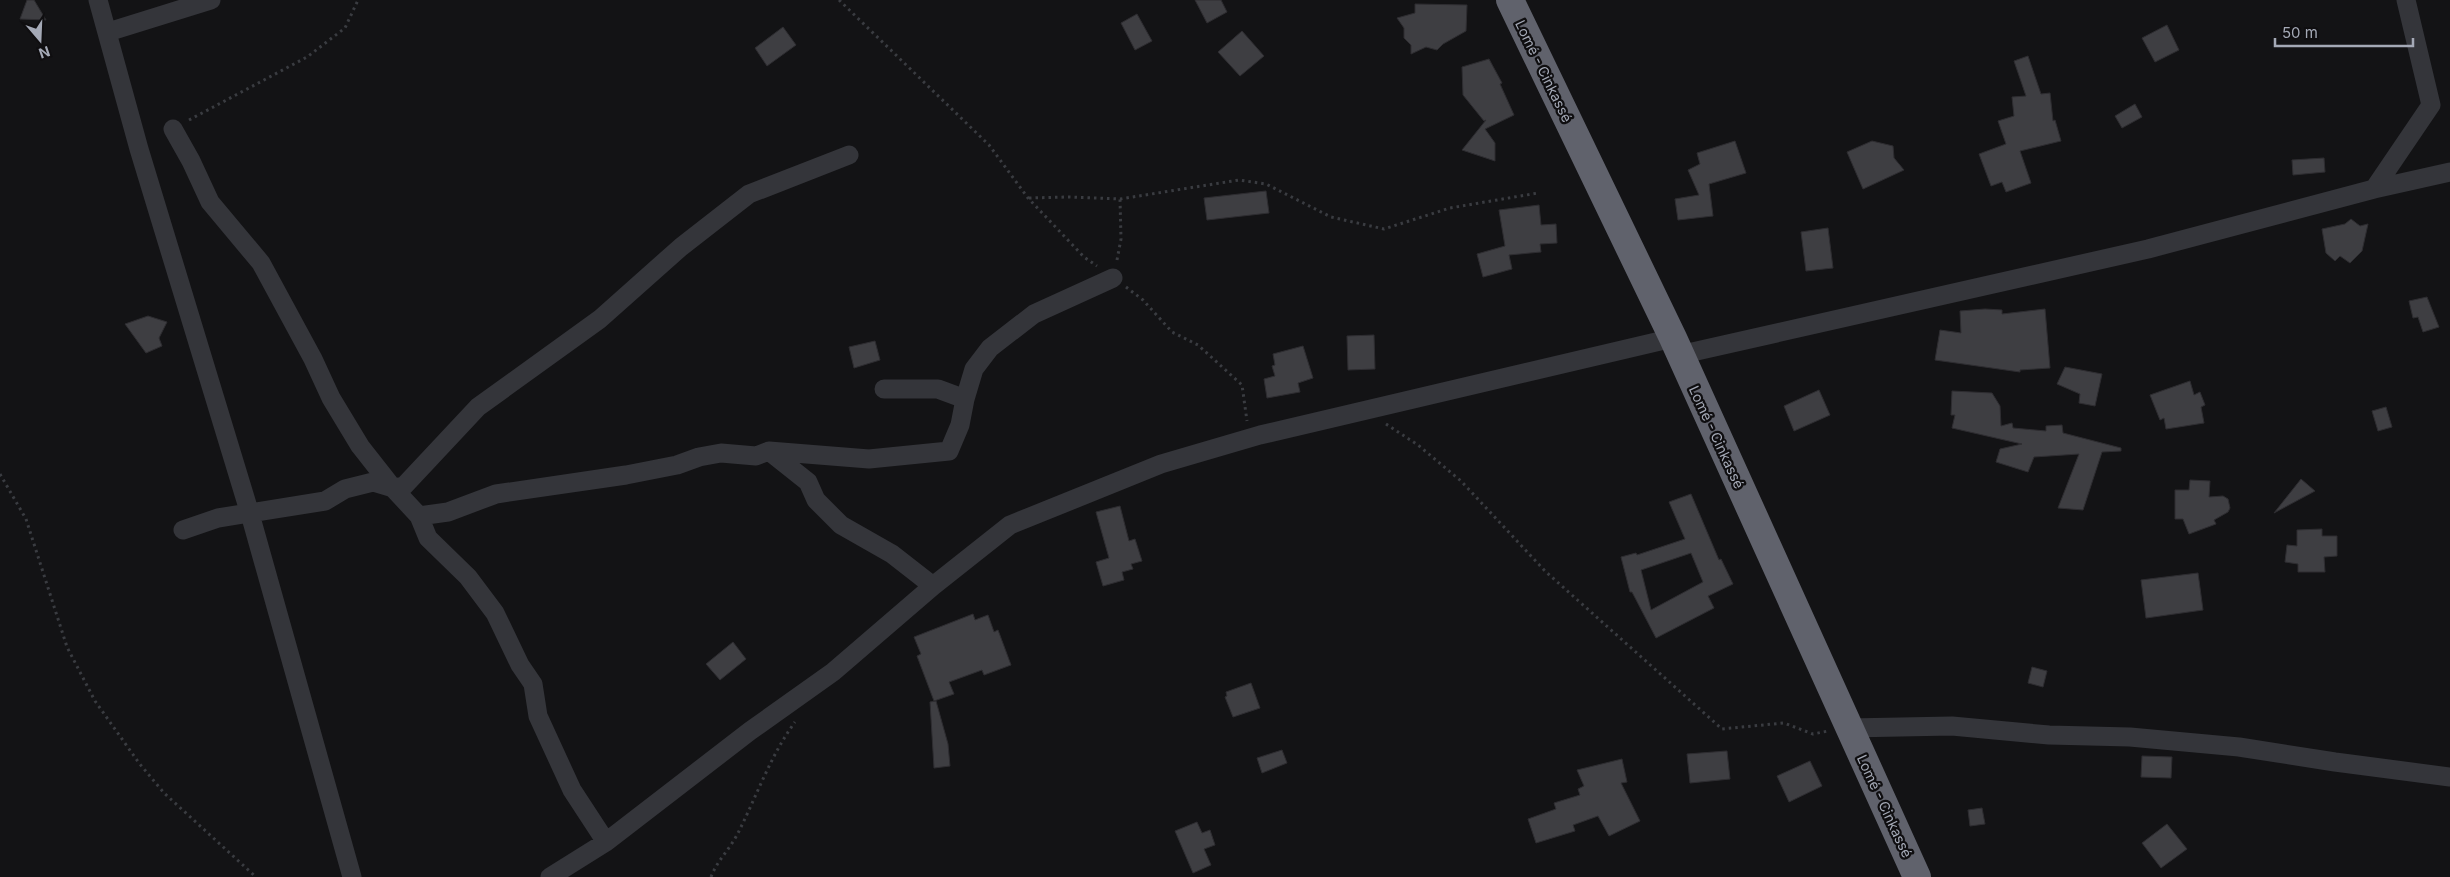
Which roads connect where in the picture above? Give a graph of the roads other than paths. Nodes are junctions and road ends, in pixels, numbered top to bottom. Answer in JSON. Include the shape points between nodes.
{"nodes":[{"id":1,"x":98,"y":0,"type":"edge"},
{"id":2,"x":211,"y":0,"type":"edge"},
{"id":3,"x":1510,"y":0,"type":"edge"},
{"id":4,"x":2406,"y":0,"type":"edge"},
{"id":5,"x":108,"y":32,"type":"junction"},
{"id":6,"x":173,"y":128,"type":"road end"},
{"id":7,"x":849,"y":155,"type":"dead end"},
{"id":8,"x":2450,"y":172,"type":"edge"},
{"id":9,"x":2374,"y":189,"type":"junction"},
{"id":10,"x":1113,"y":278,"type":"road end"},
{"id":11,"x":1676,"y":347,"type":"junction"},
{"id":12,"x":884,"y":388,"type":"dead end"},
{"id":13,"x":965,"y":399,"type":"junction"},
{"id":14,"x":769,"y":451,"type":"junction"},
{"id":15,"x":393,"y":488,"type":"junction"},
{"id":16,"x":250,"y":514,"type":"junction"},
{"id":17,"x":419,"y":516,"type":"junction"},
{"id":18,"x":183,"y":530,"type":"dead end"},
{"id":19,"x":933,"y":586,"type":"junction"},
{"id":20,"x":1849,"y":728,"type":"junction"},
{"id":21,"x":2450,"y":777,"type":"edge"},
{"id":22,"x":606,"y":842,"type":"junction"},
{"id":23,"x":352,"y":877,"type":"edge"},
{"id":24,"x":550,"y":877,"type":"edge"},
{"id":25,"x":1918,"y":877,"type":"edge"}],
"edges":[{"from":1,"to":5,"type":"street"},
{"from":2,"to":5,"type":"street"},
{"from":3,"to":11,"type":"highway","name":"Lomé - Cinkassé"},
{"from":4,"to":9,"type":"street","via":[[2431,106]]},
{"from":5,"to":16,"type":"street","via":[[139,149]]},
{"from":6,"to":15,"type":"street","via":[[210,202],[261,263],[331,398],[360,446]]},
{"from":7,"to":15,"type":"street","via":[[749,194],[681,247],[600,319],[478,407],[404,486]]},
{"from":8,"to":9,"type":"street"},
{"from":9,"to":11,"type":"street","via":[[2148,249]]},
{"from":10,"to":13,"type":"street","via":[[1034,314],[990,348],[974,369]]},
{"from":11,"to":19,"type":"street","via":[[1364,410],[1260,435],[1161,464],[1010,526]]},
{"from":11,"to":20,"type":"highway","name":"Lomé - Cinkassé"},
{"from":12,"to":13,"type":"street","via":[[938,388]]},
{"from":13,"to":14,"type":"street","via":[[960,425],[949,451],[869,459]]},
{"from":14,"to":17,"type":"street","via":[[756,456],[721,453],[626,475],[496,494],[448,512]]},
{"from":14,"to":19,"type":"street","via":[[808,482],[816,500],[841,525],[892,554]]},
{"from":15,"to":16,"type":"street","via":[[373,482],[345,489],[326,501]]},
{"from":15,"to":17,"type":"street"},
{"from":16,"to":18,"type":"street","via":[[218,518]]},
{"from":16,"to":23,"type":"street"},
{"from":17,"to":22,"type":"street","via":[[428,538],[468,577],[495,613],[533,684],[538,716],[572,790]]},
{"from":19,"to":22,"type":"street","via":[[833,672],[750,731]]},
{"from":20,"to":21,"type":"street","via":[[1952,726],[2049,735],[2130,737],[2239,746]]},
{"from":20,"to":25,"type":"highway","name":"Lomé - Cinkassé"},
{"from":22,"to":24,"type":"street"}]}
